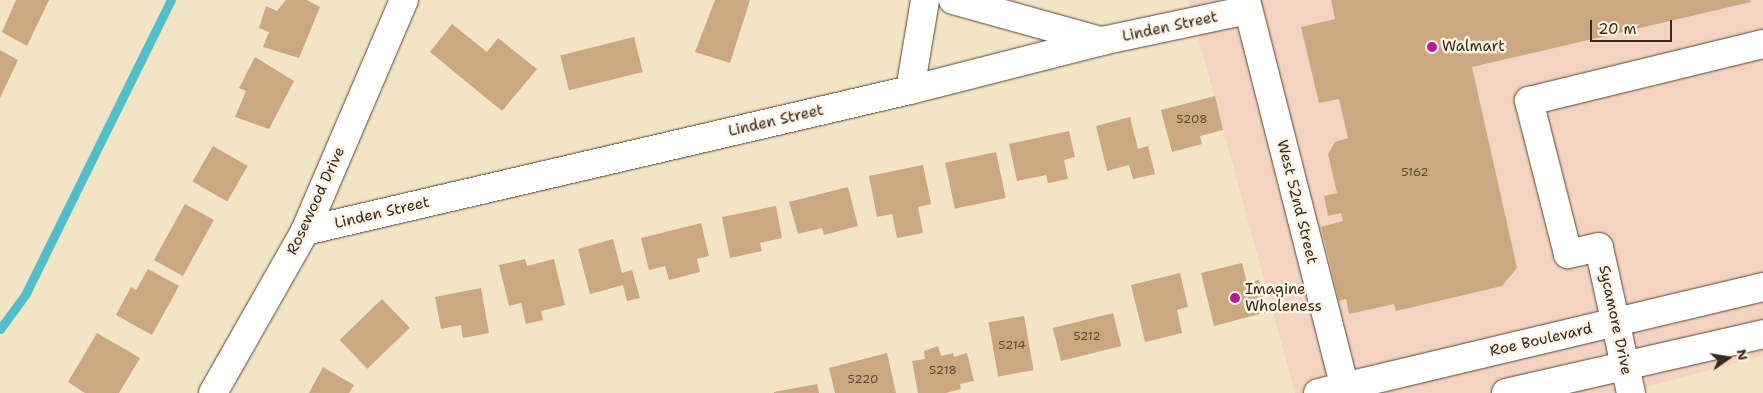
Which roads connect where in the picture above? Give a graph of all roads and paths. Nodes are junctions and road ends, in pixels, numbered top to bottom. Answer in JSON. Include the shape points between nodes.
{"nodes":[{"id":1,"x":404,"y":0,"type":"edge"},
{"id":2,"x":925,"y":0,"type":"edge"},
{"id":3,"x":953,"y":0,"type":"edge"},
{"id":4,"x":1247,"y":5,"type":"edge"},
{"id":5,"x":1102,"y":41,"type":"junction"},
{"id":6,"x":1763,"y":44,"type":"edge"},
{"id":7,"x":910,"y":90,"type":"junction"},
{"id":8,"x":305,"y":232,"type":"junction"},
{"id":9,"x":1763,"y":287,"type":"edge"},
{"id":10,"x":1618,"y":322,"type":"junction"},
{"id":11,"x":1763,"y":334,"type":"edge"},
{"id":12,"x":1624,"y":366,"type":"junction"},
{"id":13,"x":1336,"y":391,"type":"edge"},
{"id":14,"x":213,"y":393,"type":"edge"},
{"id":15,"x":1506,"y":393,"type":"edge"},
{"id":16,"x":1631,"y":393,"type":"edge"}],
"edges":[{"from":1,"to":8,"type":"street","name":"Rosewood Drive"},
{"from":2,"to":7,"type":"street"},
{"from":3,"to":5,"type":"street"},
{"from":4,"to":5,"type":"street","name":"Linden Street"},
{"from":4,"to":13,"type":"street","name":"West 52nd Street"},
{"from":5,"to":7,"type":"street","name":"Linden Street"},
{"from":6,"to":10,"type":"street","name":"Sycamore Drive","via":[[1529,101],[1568,254],[1599,247]]},
{"from":7,"to":8,"type":"street","name":"Linden Street"},
{"from":8,"to":14,"type":"street","name":"Rosewood Drive"},
{"from":9,"to":10,"type":"street","name":"Roe Boulevard"},
{"from":10,"to":12,"type":"street","name":"Sycamore Drive"},
{"from":10,"to":13,"type":"street","name":"Roe Boulevard"},
{"from":11,"to":12,"type":"street"},
{"from":12,"to":15,"type":"street"},
{"from":12,"to":16,"type":"street","name":"Sycamore Drive"}]}
